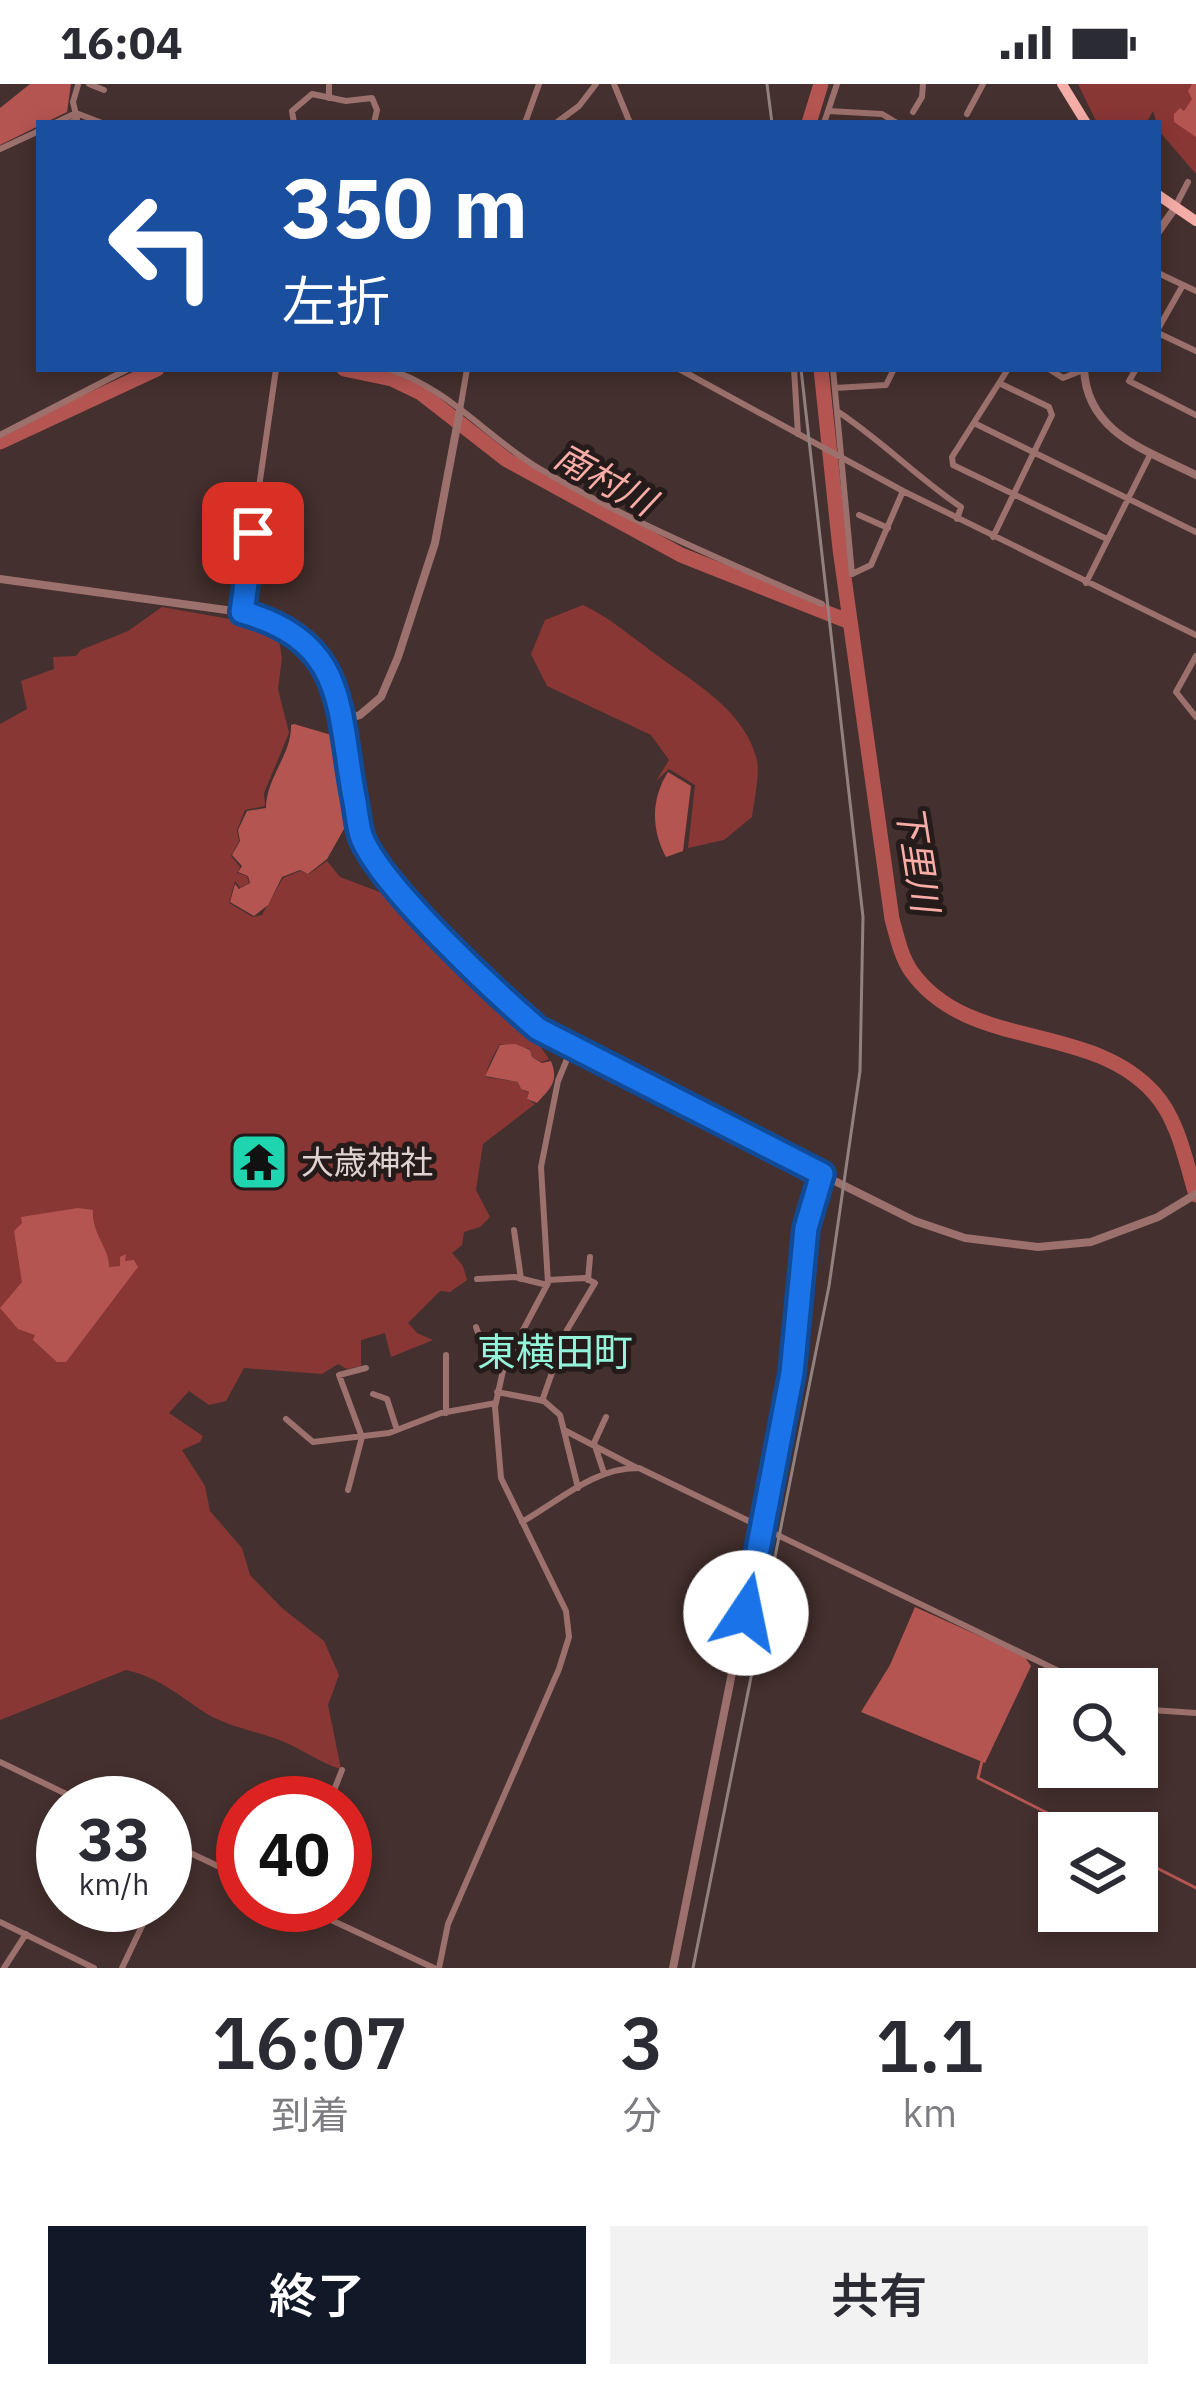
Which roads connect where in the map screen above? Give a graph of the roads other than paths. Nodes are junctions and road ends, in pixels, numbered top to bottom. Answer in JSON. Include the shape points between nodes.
{"nodes":[{"id":1,"x":88,"y":84,"type":"edge"},
{"id":2,"x":314,"y":84,"type":"edge"},
{"id":3,"x":329,"y":84,"type":"edge"},
{"id":4,"x":539,"y":84,"type":"edge"},
{"id":5,"x":596,"y":84,"type":"edge"},
{"id":6,"x":614,"y":84,"type":"edge"},
{"id":7,"x":837,"y":84,"type":"edge"},
{"id":8,"x":923,"y":84,"type":"edge"},
{"id":9,"x":983,"y":84,"type":"edge"},
{"id":10,"x":1062,"y":84,"type":"edge"},
{"id":11,"x":77,"y":85,"type":"edge"},
{"id":12,"x":104,"y":89,"type":"dead end"},
{"id":13,"x":312,"y":94,"type":"junction"},
{"id":14,"x":329,"y":98,"type":"junction"},
{"id":15,"x":828,"y":111,"type":"junction"},
{"id":16,"x":914,"y":112,"type":"dead end"},
{"id":17,"x":76,"y":113,"type":"junction"},
{"id":18,"x":967,"y":114,"type":"dead end"},
{"id":19,"x":61,"y":120,"type":"edge"},
{"id":20,"x":74,"y":120,"type":"edge"},
{"id":21,"x":94,"y":120,"type":"edge"},
{"id":22,"x":291,"y":120,"type":"edge"},
{"id":23,"x":374,"y":120,"type":"edge"},
{"id":24,"x":526,"y":120,"type":"edge"},
{"id":25,"x":563,"y":120,"type":"edge"},
{"id":26,"x":629,"y":120,"type":"edge"},
{"id":27,"x":825,"y":120,"type":"edge"},
{"id":28,"x":892,"y":120,"type":"edge"},
{"id":29,"x":1084,"y":120,"type":"edge"},
{"id":30,"x":36,"y":132,"type":"edge"},
{"id":31,"x":0,"y":149,"type":"edge"},
{"id":32,"x":1188,"y":182,"type":"dead end"},
{"id":33,"x":1161,"y":197,"type":"edge"},
{"id":34,"x":1175,"y":208,"type":"junction"},
{"id":35,"x":1196,"y":221,"type":"edge"},
{"id":36,"x":1161,"y":228,"type":"edge"},
{"id":37,"x":1161,"y":274,"type":"edge"},
{"id":38,"x":1183,"y":285,"type":"junction"},
{"id":39,"x":1196,"y":291,"type":"edge"},
{"id":40,"x":1161,"y":325,"type":"edge"},
{"id":41,"x":1161,"y":333,"type":"edge"},
{"id":42,"x":1196,"y":351,"type":"edge"},
{"id":43,"x":122,"y":372,"type":"edge"},
{"id":44,"x":276,"y":372,"type":"edge"},
{"id":45,"x":394,"y":372,"type":"edge"},
{"id":46,"x":466,"y":372,"type":"edge"},
{"id":47,"x":684,"y":372,"type":"edge"},
{"id":48,"x":794,"y":372,"type":"edge"},
{"id":49,"x":832,"y":372,"type":"edge"},
{"id":50,"x":893,"y":372,"type":"edge"},
{"id":51,"x":1006,"y":372,"type":"edge"},
{"id":52,"x":1084,"y":372,"type":"edge"},
{"id":53,"x":1134,"y":372,"type":"edge"},
{"id":54,"x":999,"y":383,"type":"junction"},
{"id":55,"x":835,"y":388,"type":"junction"},
{"id":56,"x":460,"y":410,"type":"junction"},
{"id":57,"x":837,"y":411,"type":"junction"},
{"id":58,"x":1196,"y":415,"type":"edge"},
{"id":59,"x":974,"y":423,"type":"junction"},
{"id":60,"x":798,"y":434,"type":"junction"},
{"id":61,"x":0,"y":435,"type":"edge"},
{"id":62,"x":1034,"y":452,"type":"junction"},
{"id":63,"x":1150,"y":453,"type":"junction"},
{"id":64,"x":842,"y":456,"type":"junction"},
{"id":65,"x":1196,"y":475,"type":"edge"},
{"id":66,"x":903,"y":491,"type":"junction"},
{"id":67,"x":1013,"y":494,"type":"junction"},
{"id":68,"x":1128,"y":498,"type":"junction"},
{"id":69,"x":859,"y":515,"type":"dead end"},
{"id":70,"x":957,"y":519,"type":"junction"},
{"id":71,"x":888,"y":528,"type":"junction"},
{"id":72,"x":1196,"y":532,"type":"edge"},
{"id":73,"x":993,"y":537,"type":"junction"},
{"id":74,"x":1107,"y":539,"type":"junction"},
{"id":75,"x":0,"y":579,"type":"edge"},
{"id":76,"x":1086,"y":583,"type":"junction"},
{"id":77,"x":822,"y":604,"type":"dead end"},
{"id":78,"x":242,"y":612,"type":"junction"},
{"id":79,"x":1196,"y":635,"type":"edge"},
{"id":80,"x":1196,"y":656,"type":"edge"},
{"id":81,"x":1196,"y":717,"type":"edge"},
{"id":82,"x":344,"y":720,"type":"junction"},
{"id":83,"x":572,"y":1046,"type":"junction"},
{"id":84,"x":822,"y":1174,"type":"junction"},
{"id":85,"x":1196,"y":1194,"type":"edge"},
{"id":86,"x":514,"y":1230,"type":"dead end"},
{"id":87,"x":590,"y":1256,"type":"dead end"},
{"id":88,"x":477,"y":1279,"type":"dead end"},
{"id":89,"x":521,"y":1279,"type":"junction"},
{"id":90,"x":588,"y":1280,"type":"junction"},
{"id":91,"x":548,"y":1282,"type":"junction"},
{"id":92,"x":476,"y":1327,"type":"dead end"},
{"id":93,"x":446,"y":1355,"type":"dead end"},
{"id":94,"x":503,"y":1366,"type":"junction"},
{"id":95,"x":366,"y":1368,"type":"dead end"},
{"id":96,"x":496,"y":1392,"type":"junction"},
{"id":97,"x":373,"y":1394,"type":"dead end"},
{"id":98,"x":542,"y":1401,"type":"junction"},
{"id":99,"x":496,"y":1403,"type":"junction"},
{"id":100,"x":446,"y":1413,"type":"junction"},
{"id":101,"x":606,"y":1417,"type":"dead end"},
{"id":102,"x":286,"y":1418,"type":"dead end"},
{"id":103,"x":397,"y":1430,"type":"junction"},
{"id":104,"x":564,"y":1430,"type":"junction"},
{"id":105,"x":362,"y":1437,"type":"junction"},
{"id":106,"x":594,"y":1443,"type":"junction"},
{"id":107,"x":637,"y":1468,"type":"junction"},
{"id":108,"x":604,"y":1473,"type":"junction"},
{"id":109,"x":578,"y":1488,"type":"junction"},
{"id":110,"x":348,"y":1490,"type":"dead end"},
{"id":111,"x":522,"y":1522,"type":"junction"},
{"id":112,"x":763,"y":1526,"type":"junction"},
{"id":113,"x":1053,"y":1668,"type":"edge"},
{"id":114,"x":1158,"y":1710,"type":"edge"},
{"id":115,"x":1196,"y":1712,"type":"edge"},
{"id":116,"x":0,"y":1762,"type":"edge"},
{"id":117,"x":342,"y":1770,"type":"dead end"},
{"id":118,"x":340,"y":1776,"type":"edge"},
{"id":119,"x":36,"y":1779,"type":"edge"},
{"id":120,"x":0,"y":1922,"type":"edge"},
{"id":121,"x":139,"y":1932,"type":"edge"},
{"id":122,"x":358,"y":1932,"type":"edge"},
{"id":123,"x":26,"y":1934,"type":"junction"},
{"id":124,"x":4,"y":1968,"type":"edge"},
{"id":125,"x":94,"y":1968,"type":"edge"},
{"id":126,"x":122,"y":1968,"type":"edge"},
{"id":127,"x":436,"y":1968,"type":"edge"},
{"id":128,"x":673,"y":1968,"type":"edge"}],
"edges":[{"from":1,"to":11,"type":"street"},
{"from":1,"to":12,"type":"street"},
{"from":2,"to":13,"type":"street"},
{"from":3,"to":14,"type":"street"},
{"from":4,"to":24,"type":"street"},
{"from":5,"to":25,"type":"street"},
{"from":6,"to":26,"type":"street"},
{"from":7,"to":15,"type":"street"},
{"from":8,"to":16,"type":"street"},
{"from":9,"to":18,"type":"street"},
{"from":10,"to":29,"type":"main road"},
{"from":11,"to":17,"type":"street"},
{"from":13,"to":14,"type":"street"},
{"from":13,"to":22,"type":"street"},
{"from":14,"to":23,"type":"street","via":[[372,98]]},
{"from":15,"to":27,"type":"street"},
{"from":15,"to":28,"type":"street"},
{"from":17,"to":19,"type":"street"},
{"from":17,"to":20,"type":"street"},
{"from":17,"to":21,"type":"street"},
{"from":30,"to":31,"type":"street"},
{"from":32,"to":34,"type":"street"},
{"from":33,"to":34,"type":"main road"},
{"from":34,"to":35,"type":"main road"},
{"from":34,"to":36,"type":"street"},
{"from":37,"to":38,"type":"street"},
{"from":38,"to":39,"type":"street"},
{"from":38,"to":40,"type":"street"},
{"from":41,"to":42,"type":"street"},
{"from":43,"to":61,"type":"street"},
{"from":44,"to":78,"type":"street"},
{"from":45,"to":56,"type":"street"},
{"from":46,"to":56,"type":"street"},
{"from":47,"to":60,"type":"street"},
{"from":48,"to":60,"type":"street"},
{"from":49,"to":55,"type":"street"},
{"from":50,"to":55,"type":"street","via":[[886,386]]},
{"from":51,"to":54,"type":"street"},
{"from":52,"to":63,"type":"street","via":[[1104,423]]},
{"from":53,"to":58,"type":"street","via":[[1129,381]]},
{"from":54,"to":59,"type":"street"},
{"from":54,"to":62,"type":"street","via":[[1049,407]]},
{"from":55,"to":57,"type":"street"},
{"from":56,"to":77,"type":"street","via":[[561,482]]},
{"from":56,"to":82,"type":"street","via":[[435,543],[398,657],[381,697]]},
{"from":57,"to":64,"type":"street"},
{"from":57,"to":70,"type":"street","via":[[961,507]]},
{"from":59,"to":62,"type":"street"},
{"from":59,"to":67,"type":"street","via":[[953,465]]},
{"from":60,"to":64,"type":"street"},
{"from":62,"to":67,"type":"street"},
{"from":62,"to":68,"type":"street"},
{"from":63,"to":65,"type":"street"},
{"from":63,"to":68,"type":"street"},
{"from":64,"to":66,"type":"street"},
{"from":64,"to":71,"type":"street","via":[[852,574],[871,566]]},
{"from":66,"to":70,"type":"street"},
{"from":66,"to":71,"type":"street"},
{"from":67,"to":73,"type":"street"},
{"from":67,"to":74,"type":"street"},
{"from":68,"to":72,"type":"street"},
{"from":68,"to":74,"type":"street"},
{"from":69,"to":71,"type":"street"},
{"from":70,"to":73,"type":"street"},
{"from":73,"to":76,"type":"street"},
{"from":74,"to":76,"type":"street"},
{"from":75,"to":78,"type":"street"},
{"from":76,"to":79,"type":"street"},
{"from":78,"to":82,"type":"street","via":[[297,636],[326,671]]},
{"from":80,"to":81,"type":"street","via":[[1176,692]]},
{"from":82,"to":83,"type":"street","via":[[362,838],[389,880],[507,1002]]},
{"from":83,"to":84,"type":"street"},
{"from":83,"to":91,"type":"street","via":[[541,1167]]},
{"from":84,"to":85,"type":"street","via":[[915,1221],[1012,1246],[1091,1242]]},
{"from":84,"to":112,"type":"street","via":[[806,1228],[797,1340]]},
{"from":86,"to":89,"type":"street"},
{"from":87,"to":90,"type":"street"},
{"from":88,"to":89,"type":"street"},
{"from":89,"to":91,"type":"street"},
{"from":90,"to":91,"type":"street"},
{"from":90,"to":98,"type":"street","via":[[595,1288],[574,1314]]},
{"from":91,"to":94,"type":"street"},
{"from":92,"to":94,"type":"street","via":[[484,1350]]},
{"from":93,"to":100,"type":"street"},
{"from":94,"to":96,"type":"street"},
{"from":95,"to":105,"type":"street","via":[[339,1375]]},
{"from":96,"to":98,"type":"street"},
{"from":96,"to":99,"type":"street"},
{"from":97,"to":103,"type":"street","via":[[387,1399]]},
{"from":98,"to":104,"type":"street"},
{"from":99,"to":100,"type":"street"},
{"from":99,"to":111,"type":"street","via":[[501,1478]]},
{"from":100,"to":103,"type":"street"},
{"from":101,"to":106,"type":"street"},
{"from":102,"to":105,"type":"street","via":[[313,1442]]},
{"from":103,"to":105,"type":"street"},
{"from":104,"to":106,"type":"street"},
{"from":104,"to":109,"type":"street"},
{"from":105,"to":110,"type":"street"},
{"from":106,"to":107,"type":"street"},
{"from":106,"to":108,"type":"street"},
{"from":107,"to":108,"type":"street"},
{"from":107,"to":112,"type":"street"},
{"from":108,"to":109,"type":"street"},
{"from":109,"to":111,"type":"street"},
{"from":111,"to":127,"type":"street","via":[[566,1610],[569,1637]]},
{"from":112,"to":113,"type":"street"},
{"from":112,"to":128,"type":"street"},
{"from":114,"to":115,"type":"street"},
{"from":116,"to":119,"type":"street"},
{"from":117,"to":118,"type":"street"},
{"from":120,"to":123,"type":"street"},
{"from":121,"to":126,"type":"street"},
{"from":122,"to":127,"type":"street"},
{"from":123,"to":124,"type":"street"},
{"from":123,"to":125,"type":"street"}]}
